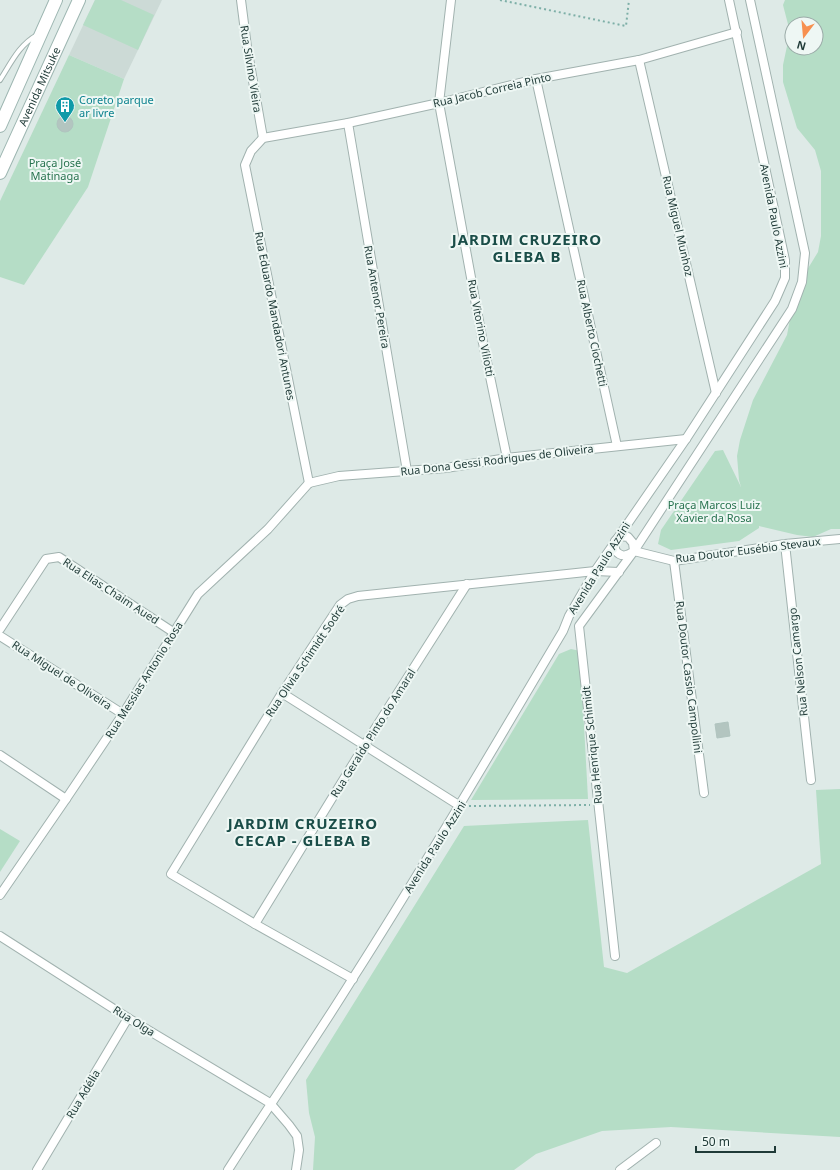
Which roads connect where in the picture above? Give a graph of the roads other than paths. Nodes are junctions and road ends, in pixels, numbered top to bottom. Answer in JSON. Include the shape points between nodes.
{"nodes":[{"id":1,"x":56,"y":0,"type":"edge"},
{"id":2,"x":79,"y":0,"type":"edge"},
{"id":3,"x":241,"y":0,"type":"edge"},
{"id":4,"x":451,"y":0,"type":"edge"},
{"id":5,"x":729,"y":0,"type":"edge"},
{"id":6,"x":750,"y":0,"type":"edge"},
{"id":7,"x":41,"y":32,"type":"junction"},
{"id":8,"x":737,"y":32,"type":"junction"},
{"id":9,"x":640,"y":60,"type":"junction"},
{"id":10,"x":536,"y":79,"type":"junction"},
{"id":11,"x":0,"y":80,"type":"edge"},
{"id":12,"x":439,"y":103,"type":"junction"},
{"id":13,"x":348,"y":123,"type":"junction"},
{"id":14,"x":0,"y":126,"type":"edge"},
{"id":15,"x":263,"y":138,"type":"junction"},
{"id":16,"x":0,"y":173,"type":"edge"},
{"id":17,"x":716,"y":393,"type":"junction"},
{"id":18,"x":686,"y":439,"type":"junction"},
{"id":19,"x":617,"y":446,"type":"junction"},
{"id":20,"x":508,"y":458,"type":"junction"},
{"id":21,"x":407,"y":471,"type":"junction"},
{"id":22,"x":309,"y":483,"type":"junction"},
{"id":23,"x":840,"y":539,"type":"edge"},
{"id":24,"x":614,"y":541,"type":"junction"},
{"id":25,"x":785,"y":544,"type":"junction"},
{"id":26,"x":634,"y":551,"type":"junction"},
{"id":27,"x":674,"y":561,"type":"junction"},
{"id":28,"x":595,"y":570,"type":"junction"},
{"id":29,"x":619,"y":572,"type":"junction"},
{"id":30,"x":467,"y":584,"type":"junction"},
{"id":31,"x":569,"y":616,"type":"junction"},
{"id":32,"x":579,"y":626,"type":"junction"},
{"id":33,"x":0,"y":629,"type":"edge"},
{"id":34,"x":563,"y":631,"type":"junction"},
{"id":35,"x":173,"y":632,"type":"junction"},
{"id":36,"x":0,"y":636,"type":"edge"},
{"id":37,"x":282,"y":693,"type":"junction"},
{"id":38,"x":123,"y":714,"type":"junction"},
{"id":39,"x":364,"y":746,"type":"junction"},
{"id":40,"x":0,"y":755,"type":"edge"},
{"id":41,"x":811,"y":780,"type":"dead end"},
{"id":42,"x":704,"y":793,"type":"dead end"},
{"id":43,"x":66,"y":799,"type":"junction"},
{"id":44,"x":460,"y":806,"type":"junction"},
{"id":45,"x":0,"y":895,"type":"edge"},
{"id":46,"x":255,"y":924,"type":"junction"},
{"id":47,"x":0,"y":936,"type":"edge"},
{"id":48,"x":614,"y":956,"type":"dead end"},
{"id":49,"x":353,"y":979,"type":"junction"},
{"id":50,"x":128,"y":1018,"type":"junction"},
{"id":51,"x":270,"y":1103,"type":"junction"},
{"id":52,"x":656,"y":1143,"type":"dead end"},
{"id":53,"x":37,"y":1170,"type":"edge"},
{"id":54,"x":228,"y":1170,"type":"edge"},
{"id":55,"x":296,"y":1170,"type":"edge"},
{"id":56,"x":620,"y":1170,"type":"edge"}],
"edges":[{"from":1,"to":7,"type":"main road","name":"Avenida Mitsuke"},
{"from":2,"to":16,"type":"main road","name":"Avenida Mitsuke"},
{"from":3,"to":15,"type":"street","name":"Rua Silvino Vieira"},
{"from":4,"to":12,"type":"street","name":"Rua Vitorino Viliotti"},
{"from":5,"to":8,"type":"street","name":"Avenida Paulo Azzini"},
{"from":6,"to":26,"type":"street","name":"Avenida Paulo Azzini","via":[[805,253],[802,282],[792,309]]},
{"from":7,"to":11,"type":"lane","via":[[19,50]]},
{"from":7,"to":14,"type":"main road","name":"Avenida Mitsuke"},
{"from":8,"to":9,"type":"street","name":"Rua Jacob Correia Pinto"},
{"from":8,"to":17,"type":"street","name":"Avenida Paulo Azzini","via":[[785,260],[785,278],[775,301]]},
{"from":9,"to":10,"type":"street","name":"Rua Jacob Correia Pinto"},
{"from":9,"to":17,"type":"street","name":"Rua Miguel Munhoz"},
{"from":10,"to":12,"type":"street","name":"Rua Jacob Correia Pinto"},
{"from":10,"to":19,"type":"street","name":"Rua Alberto Ciochetti"},
{"from":12,"to":13,"type":"street","name":"Rua Jacob Correia Pinto"},
{"from":12,"to":20,"type":"street","name":"Rua Vitorino Viliotti","via":[[483,343]]},
{"from":13,"to":15,"type":"street","name":"Rua Jacob Correia Pinto"},
{"from":13,"to":21,"type":"street","name":"Rua Antenor Pereira"},
{"from":15,"to":22,"type":"street","name":"Rua Eduardo Mandadori Antunes","via":[[251,151],[245,165]]},
{"from":17,"to":18,"type":"street","name":"Avenida Paulo Azzini"},
{"from":18,"to":19,"type":"street","name":"Rua Dona Gessi Rodrigues de Oliveira"},
{"from":18,"to":24,"type":"street","name":"Avenida Paulo Azzini"},
{"from":19,"to":20,"type":"street","name":"Rua Dona Gessi Rodrigues de Oliveira"},
{"from":20,"to":21,"type":"street","name":"Rua Dona Gessi Rodrigues de Oliveira","via":[[446,468]]},
{"from":21,"to":22,"type":"street","name":"Rua Dona Gessi Rodrigues de Oliveira","via":[[339,476]]},
{"from":22,"to":35,"type":"street","name":"Rua Messias Antonio Rosa","via":[[268,529],[198,594]]},
{"from":23,"to":25,"type":"street","name":"Rua Doutor Eusébio Stevaux"},
{"from":24,"to":26,"type":"street","via":[[620,536],[628,537],[633,543]]},
{"from":24,"to":26,"type":"street","via":[[618,554],[626,556]]},
{"from":24,"to":28,"type":"street","name":"Avenida Paulo Azzini"},
{"from":25,"to":27,"type":"street","name":"Rua Doutor Eusébio Stevaux"},
{"from":25,"to":41,"type":"street","name":"Rua Nelson Camargo"},
{"from":26,"to":27,"type":"street","name":"Rua Doutor Eusébio Stevaux"},
{"from":26,"to":29,"type":"street"},
{"from":27,"to":42,"type":"street","name":"Rua Doutor Cassio Campollini"},
{"from":28,"to":29,"type":"street","name":"Rua Olivia Schimidt Sodré"},
{"from":28,"to":30,"type":"street","name":"Rua Olivia Schimidt Sodré"},
{"from":28,"to":31,"type":"street","name":"Avenida Paulo Azzini"},
{"from":29,"to":32,"type":"street"},
{"from":30,"to":37,"type":"street","name":"Rua Olivia Schimidt Sodré","via":[[348,599],[340,605]]},
{"from":30,"to":39,"type":"street","name":"Rua Geraldo Pinto do Amaral"},
{"from":31,"to":32,"type":"street"},
{"from":31,"to":34,"type":"street","name":"Avenida Paulo Azzini"},
{"from":32,"to":34,"type":"street"},
{"from":32,"to":48,"type":"street","name":"Rua Henrique Schimidt"},
{"from":33,"to":35,"type":"street","name":"Rua Elias Chaim Aued","via":[[46,559],[59,557]]},
{"from":34,"to":44,"type":"street","name":"Avenida Paulo Azzini"},
{"from":35,"to":38,"type":"street","name":"Rua Messias Antonio Rosa"},
{"from":36,"to":38,"type":"street","name":"Rua Miguel de Oliveira"},
{"from":37,"to":39,"type":"street"},
{"from":37,"to":46,"type":"street","name":"Rua Olivia Schimidt Sodré","via":[[171,874]]},
{"from":38,"to":43,"type":"street","name":"Rua Messias Antonio Rosa"},
{"from":39,"to":44,"type":"street"},
{"from":39,"to":46,"type":"street","name":"Rua Geraldo Pinto do Amaral"},
{"from":40,"to":43,"type":"street"},
{"from":43,"to":45,"type":"street","name":"Rua Messias Antonio Rosa"},
{"from":44,"to":49,"type":"street","name":"Avenida Paulo Azzini"},
{"from":46,"to":49,"type":"street"},
{"from":47,"to":50,"type":"street","name":"Rua Olga"},
{"from":49,"to":51,"type":"street","name":"Avenida Paulo Azzini"},
{"from":50,"to":51,"type":"street","name":"Rua Olga"},
{"from":50,"to":53,"type":"street","name":"Rua Adélia"},
{"from":51,"to":54,"type":"street","name":"Avenida Paulo Azzini"},
{"from":51,"to":55,"type":"street","name":"Rua Olga","via":[[297,1136],[299,1150]]},
{"from":52,"to":56,"type":"street"}]}
